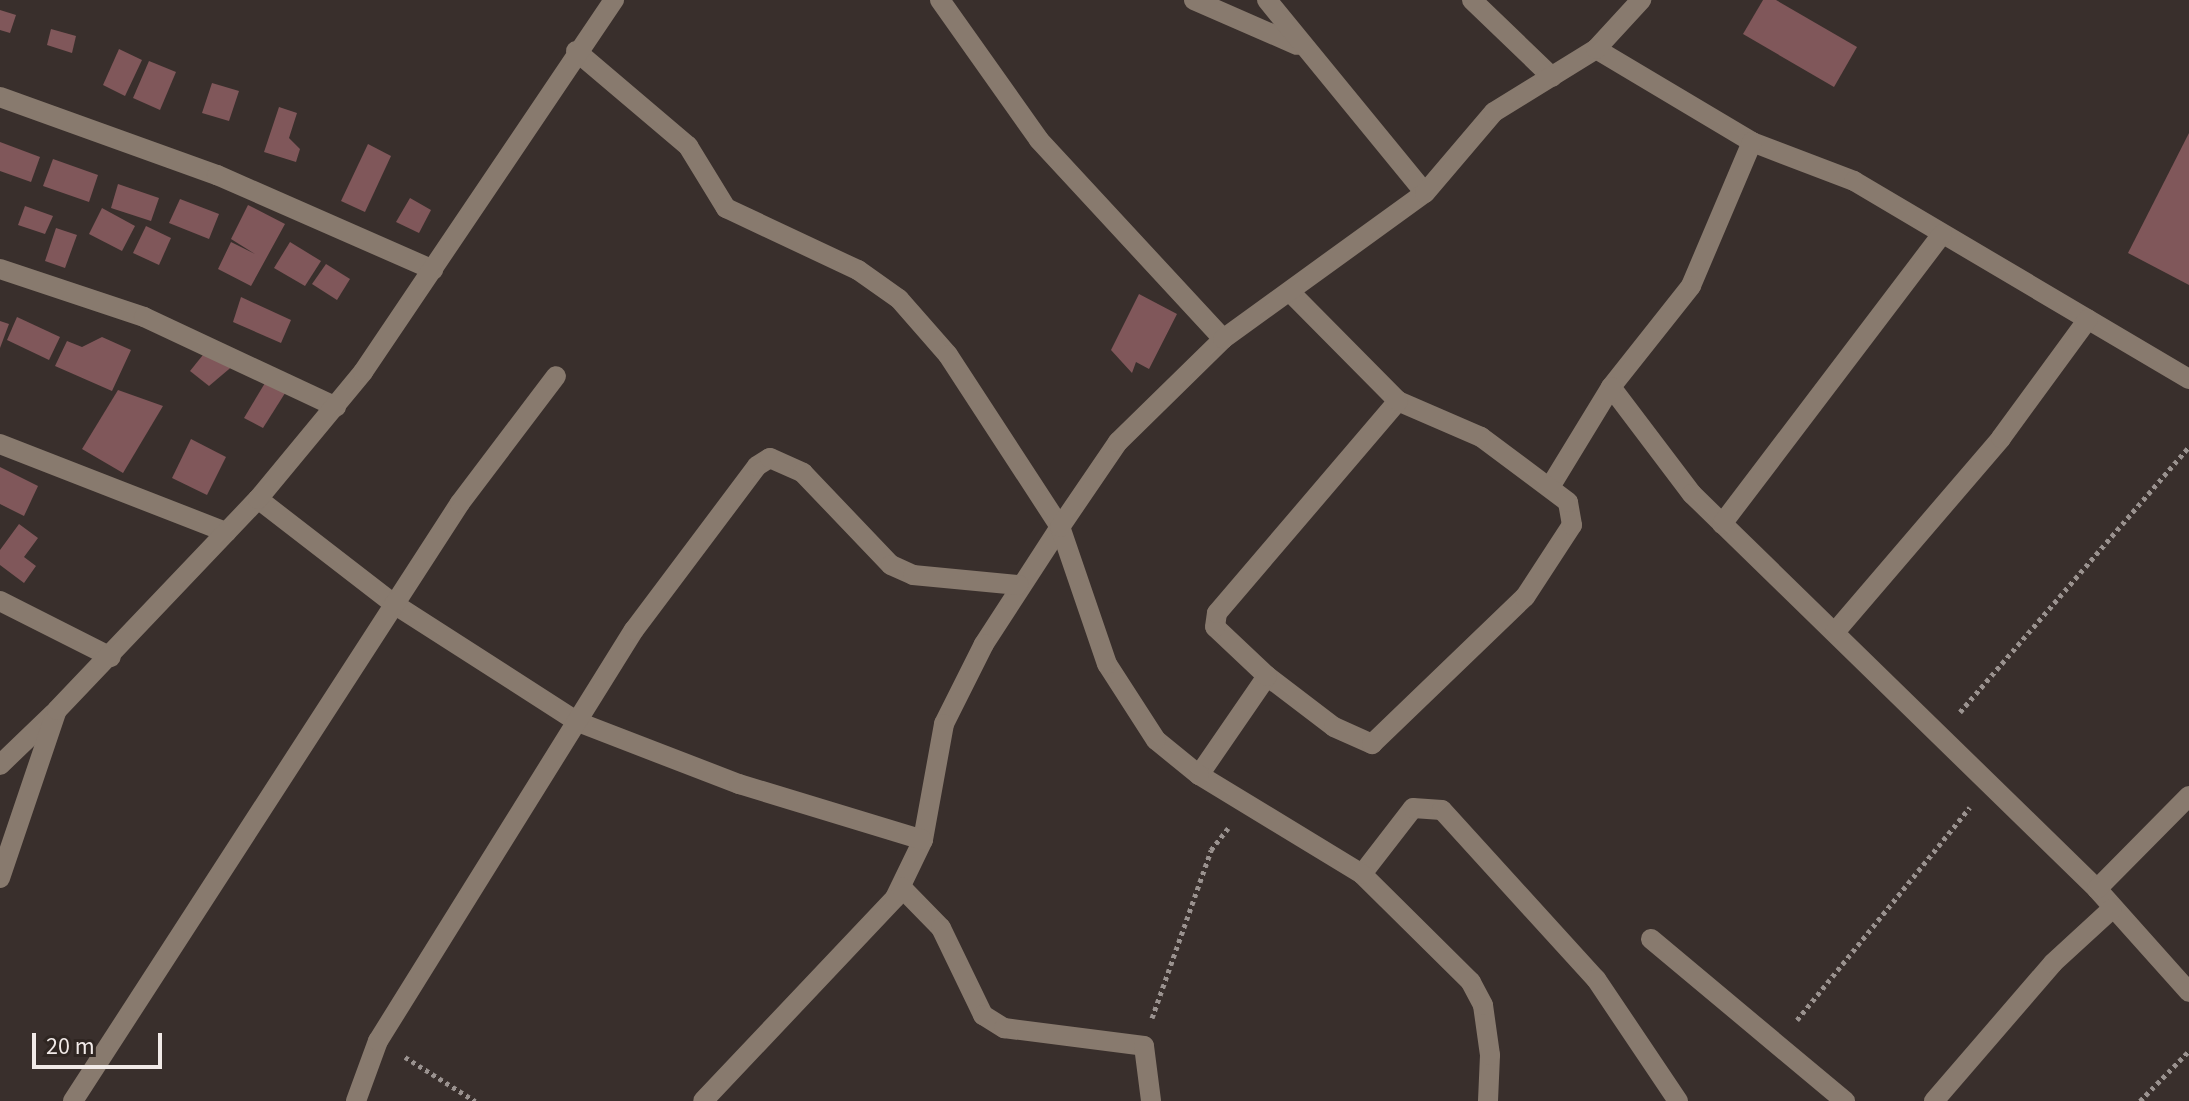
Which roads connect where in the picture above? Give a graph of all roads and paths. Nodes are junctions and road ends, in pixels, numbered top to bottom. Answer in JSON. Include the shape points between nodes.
{"nodes":[{"id":1,"x":614,"y":0,"type":"edge"},
{"id":2,"x":940,"y":0,"type":"edge"},
{"id":3,"x":1194,"y":0,"type":"edge"},
{"id":4,"x":1267,"y":0,"type":"edge"},
{"id":5,"x":1472,"y":0,"type":"edge"},
{"id":6,"x":1641,"y":0,"type":"edge"},
{"id":7,"x":1297,"y":45,"type":"junction"},
{"id":8,"x":1596,"y":49,"type":"junction"},
{"id":9,"x":576,"y":51,"type":"junction"},
{"id":10,"x":1552,"y":77,"type":"junction"},
{"id":11,"x":0,"y":97,"type":"edge"},
{"id":12,"x":1752,"y":142,"type":"junction"},
{"id":13,"x":1425,"y":193,"type":"junction"},
{"id":14,"x":1942,"y":234,"type":"junction"},
{"id":15,"x":0,"y":269,"type":"edge"},
{"id":16,"x":433,"y":270,"type":"junction"},
{"id":17,"x":1292,"y":294,"type":"junction"},
{"id":18,"x":2088,"y":319,"type":"junction"},
{"id":19,"x":1223,"y":339,"type":"junction"},
{"id":20,"x":556,"y":376,"type":"dead end"},
{"id":21,"x":2189,"y":379,"type":"edge"},
{"id":22,"x":1611,"y":387,"type":"junction"},
{"id":23,"x":1398,"y":401,"type":"junction"},
{"id":24,"x":336,"y":407,"type":"junction"},
{"id":25,"x":0,"y":444,"type":"edge"},
{"id":26,"x":2189,"y":447,"type":"edge"},
{"id":27,"x":1550,"y":487,"type":"junction"},
{"id":28,"x":258,"y":499,"type":"junction"},
{"id":29,"x":1722,"y":524,"type":"junction"},
{"id":30,"x":1060,"y":527,"type":"junction"},
{"id":31,"x":226,"y":532,"type":"junction"},
{"id":32,"x":1019,"y":585,"type":"junction"},
{"id":33,"x":0,"y":601,"type":"edge"},
{"id":34,"x":394,"y":604,"type":"junction"},
{"id":35,"x":1835,"y":632,"type":"junction"},
{"id":36,"x":111,"y":657,"type":"junction"},
{"id":37,"x":1267,"y":676,"type":"junction"},
{"id":38,"x":57,"y":710,"type":"junction"},
{"id":39,"x":578,"y":722,"type":"junction"},
{"id":40,"x":1936,"y":738,"type":"junction"},
{"id":41,"x":0,"y":765,"type":"edge"},
{"id":42,"x":1199,"y":775,"type":"junction"},
{"id":43,"x":1987,"y":786,"type":"junction"},
{"id":44,"x":2189,"y":796,"type":"edge"},
{"id":45,"x":1246,"y":805,"type":"junction"},
{"id":46,"x":923,"y":840,"type":"junction"},
{"id":47,"x":1362,"y":874,"type":"junction"},
{"id":48,"x":0,"y":878,"type":"edge"},
{"id":49,"x":901,"y":887,"type":"junction"},
{"id":50,"x":2097,"y":889,"type":"junction"},
{"id":51,"x":2112,"y":909,"type":"junction"},
{"id":52,"x":1651,"y":939,"type":"dead end"},
{"id":53,"x":2189,"y":992,"type":"edge"},
{"id":54,"x":378,"y":1041,"type":"junction"},
{"id":55,"x":1776,"y":1045,"type":"junction"},
{"id":56,"x":1144,"y":1046,"type":"junction"},
{"id":57,"x":2189,"y":1051,"type":"edge"},
{"id":58,"x":73,"y":1101,"type":"edge"},
{"id":59,"x":356,"y":1101,"type":"edge"},
{"id":60,"x":475,"y":1101,"type":"edge"},
{"id":61,"x":703,"y":1101,"type":"edge"},
{"id":62,"x":1151,"y":1101,"type":"edge"},
{"id":63,"x":1488,"y":1101,"type":"edge"},
{"id":64,"x":1678,"y":1101,"type":"edge"},
{"id":65,"x":1845,"y":1101,"type":"edge"},
{"id":66,"x":1934,"y":1101,"type":"edge"},
{"id":67,"x":2140,"y":1101,"type":"edge"}],
"edges":[{"from":1,"to":9,"type":"street"},
{"from":2,"to":19,"type":"street","via":[[1039,140],[1163,265]]},
{"from":3,"to":7,"type":"street"},
{"from":4,"to":7,"type":"street"},
{"from":5,"to":10,"type":"street"},
{"from":6,"to":8,"type":"street"},
{"from":7,"to":13,"type":"street"},
{"from":8,"to":10,"type":"street"},
{"from":8,"to":12,"type":"street"},
{"from":9,"to":16,"type":"street"},
{"from":9,"to":30,"type":"street","via":[[688,146],[726,208],[858,270],[899,299],[948,355]]},
{"from":10,"to":13,"type":"street","via":[[1494,112]]},
{"from":11,"to":16,"type":"street","via":[[217,175]]},
{"from":12,"to":14,"type":"street","via":[[1854,181]]},
{"from":12,"to":22,"type":"street","via":[[1691,286]]},
{"from":13,"to":17,"type":"street"},
{"from":14,"to":18,"type":"street"},
{"from":14,"to":29,"type":"street"},
{"from":15,"to":24,"type":"street","via":[[144,317]]},
{"from":16,"to":24,"type":"street"},
{"from":17,"to":19,"type":"street"},
{"from":17,"to":23,"type":"street"},
{"from":18,"to":21,"type":"street"},
{"from":18,"to":35,"type":"street","via":[[2001,438]]},
{"from":19,"to":30,"type":"street","via":[[1118,442]]},
{"from":20,"to":34,"type":"street"},
{"from":22,"to":27,"type":"street"},
{"from":22,"to":29,"type":"street"},
{"from":23,"to":27,"type":"street","via":[[1481,437]]},
{"from":23,"to":37,"type":"street","via":[[1217,613],[1215,627]]},
{"from":24,"to":28,"type":"street"},
{"from":25,"to":31,"type":"street"},
{"from":26,"to":40,"type":"path"},
{"from":27,"to":37,"type":"street","via":[[1575,517],[1525,597],[1381,740],[1356,740]]},
{"from":28,"to":31,"type":"street"},
{"from":28,"to":34,"type":"street"},
{"from":29,"to":35,"type":"street"},
{"from":30,"to":32,"type":"street"},
{"from":30,"to":42,"type":"street","via":[[1113,675],[1156,740]]},
{"from":31,"to":36,"type":"street"},
{"from":32,"to":39,"type":"street","via":[[933,579],[891,565],[803,473],[770,458],[675,567]]},
{"from":32,"to":46,"type":"street","via":[[944,724]]},
{"from":33,"to":36,"type":"street"},
{"from":34,"to":39,"type":"street"},
{"from":34,"to":58,"type":"street"},
{"from":35,"to":40,"type":"street"},
{"from":36,"to":38,"type":"street"},
{"from":37,"to":42,"type":"street"},
{"from":38,"to":41,"type":"street"},
{"from":38,"to":48,"type":"street"},
{"from":39,"to":46,"type":"street","via":[[739,784]]},
{"from":39,"to":54,"type":"street"},
{"from":40,"to":43,"type":"street"},
{"from":42,"to":45,"type":"street"},
{"from":43,"to":50,"type":"street"},
{"from":43,"to":55,"type":"path"},
{"from":44,"to":50,"type":"street"},
{"from":45,"to":47,"type":"street","via":[[1290,824]]},
{"from":45,"to":56,"type":"path","via":[[1211,850]]},
{"from":46,"to":49,"type":"street"},
{"from":47,"to":63,"type":"street","via":[[1471,982],[1483,1005],[1490,1055]]},
{"from":47,"to":64,"type":"street","via":[[1413,808],[1442,810],[1596,979]]},
{"from":49,"to":56,"type":"street","via":[[941,928],[983,1015],[1004,1028]]},
{"from":49,"to":61,"type":"street"},
{"from":50,"to":51,"type":"street"},
{"from":51,"to":53,"type":"street"},
{"from":51,"to":66,"type":"street","via":[[2053,963]]},
{"from":52,"to":55,"type":"street"},
{"from":54,"to":59,"type":"street"},
{"from":54,"to":60,"type":"path"},
{"from":55,"to":65,"type":"street"},
{"from":56,"to":62,"type":"street"},
{"from":57,"to":67,"type":"path"}]}
